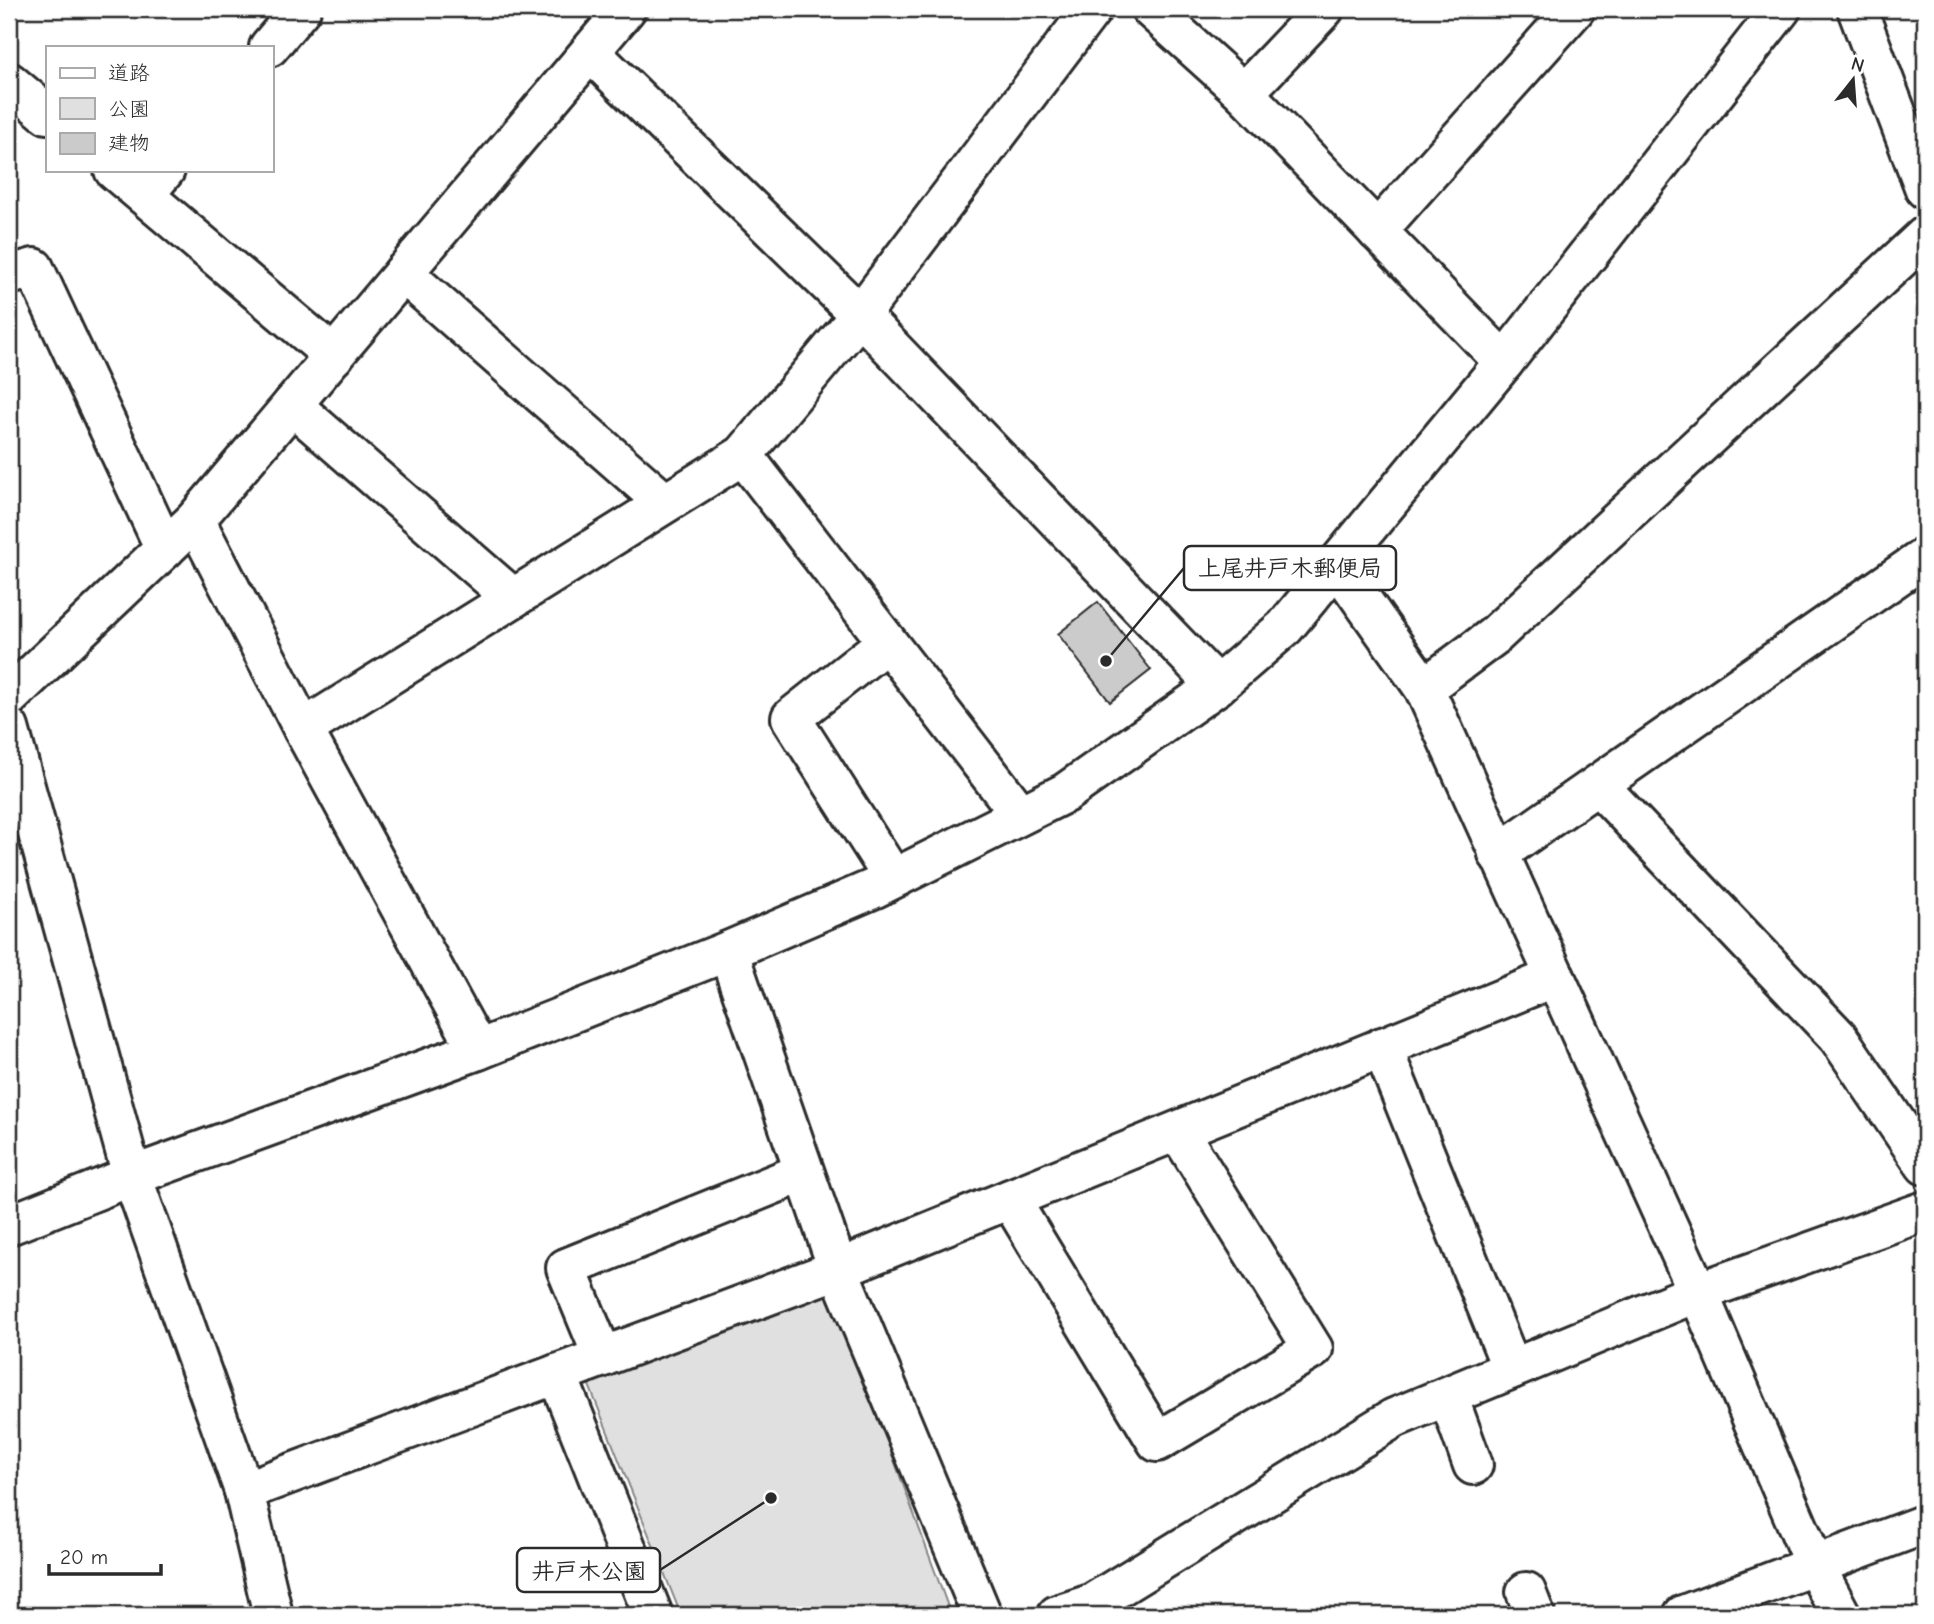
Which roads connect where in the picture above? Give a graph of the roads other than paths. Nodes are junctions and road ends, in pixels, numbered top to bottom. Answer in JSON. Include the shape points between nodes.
{"nodes":[{"id":1,"x":301,"y":9,"type":"edge"},
{"id":2,"x":626,"y":9,"type":"edge"},
{"id":3,"x":1092,"y":9,"type":"edge"},
{"id":4,"x":1151,"y":9,"type":"edge"},
{"id":5,"x":1324,"y":9,"type":"edge"},
{"id":6,"x":1575,"y":9,"type":"edge"},
{"id":7,"x":1782,"y":9,"type":"edge"},
{"id":8,"x":1857,"y":9,"type":"edge"},
{"id":9,"x":270,"y":46,"type":"edge"},
{"id":10,"x":590,"y":52,"type":"junction"},
{"id":11,"x":9,"y":82,"type":"edge"},
{"id":12,"x":1244,"y":93,"type":"junction"},
{"id":13,"x":46,"y":113,"type":"edge"},
{"id":14,"x":121,"y":172,"type":"edge"},
{"id":15,"x":154,"y":182,"type":"edge"},
{"id":16,"x":1925,"y":188,"type":"edge"},
{"id":17,"x":1377,"y":231,"type":"junction"},
{"id":18,"x":1925,"y":236,"type":"edge"},
{"id":19,"x":403,"y":273,"type":"junction"},
{"id":20,"x":9,"y":275,"type":"edge"},
{"id":21,"x":860,"y":315,"type":"junction"},
{"id":22,"x":334,"y":356,"type":"junction"},
{"id":23,"x":1504,"y":362,"type":"junction"},
{"id":24,"x":292,"y":405,"type":"junction"},
{"id":25,"x":743,"y":455,"type":"junction"},
{"id":26,"x":665,"y":503,"type":"junction"},
{"id":27,"x":195,"y":520,"type":"junction"},
{"id":28,"x":165,"y":548,"type":"junction"},
{"id":29,"x":1925,"y":557,"type":"edge"},
{"id":30,"x":1337,"y":565,"type":"junction"},
{"id":31,"x":513,"y":598,"type":"junction"},
{"id":32,"x":887,"y":642,"type":"junction"},
{"id":33,"x":1217,"y":686,"type":"junction"},
{"id":34,"x":1424,"y":688,"type":"junction"},
{"id":35,"x":9,"y":697,"type":"edge"},
{"id":36,"x":9,"y":729,"type":"edge"},
{"id":37,"x":303,"y":729,"type":"junction"},
{"id":38,"x":1598,"y":785,"type":"junction"},
{"id":39,"x":1020,"y":814,"type":"junction"},
{"id":40,"x":1498,"y":855,"type":"junction"},
{"id":41,"x":893,"y":878,"type":"junction"},
{"id":42,"x":727,"y":951,"type":"junction"},
{"id":43,"x":1553,"y":978,"type":"junction"},
{"id":44,"x":1382,"y":1047,"type":"junction"},
{"id":45,"x":478,"y":1050,"type":"junction"},
{"id":46,"x":1178,"y":1131,"type":"junction"},
{"id":47,"x":1925,"y":1165,"type":"edge"},
{"id":48,"x":804,"y":1172,"type":"junction"},
{"id":49,"x":132,"y":1176,"type":"junction"},
{"id":50,"x":1010,"y":1199,"type":"junction"},
{"id":51,"x":1925,"y":1211,"type":"edge"},
{"id":52,"x":9,"y":1225,"type":"edge"},
{"id":53,"x":838,"y":1269,"type":"junction"},
{"id":54,"x":1698,"y":1292,"type":"junction"},
{"id":55,"x":603,"y":1357,"type":"junction"},
{"id":56,"x":1512,"y":1369,"type":"junction"},
{"id":57,"x":557,"y":1374,"type":"junction"},
{"id":58,"x":1448,"y":1395,"type":"junction"},
{"id":59,"x":1474,"y":1465,"type":"dead end"},
{"id":60,"x":244,"y":1491,"type":"junction"},
{"id":61,"x":1925,"y":1524,"type":"edge"},
{"id":62,"x":1814,"y":1564,"type":"junction"},
{"id":63,"x":273,"y":1615,"type":"edge"},
{"id":64,"x":653,"y":1615,"type":"edge"},
{"id":65,"x":982,"y":1615,"type":"edge"},
{"id":66,"x":1056,"y":1615,"type":"edge"},
{"id":67,"x":1682,"y":1615,"type":"edge"},
{"id":68,"x":1841,"y":1615,"type":"edge"}],
"edges":[{"from":1,"to":9,"type":"street"},
{"from":2,"to":10,"type":"street"},
{"from":3,"to":21,"type":"street"},
{"from":4,"to":12,"type":"street"},
{"from":5,"to":12,"type":"street"},
{"from":6,"to":17,"type":"street"},
{"from":7,"to":23,"type":"street"},
{"from":8,"to":16,"type":"street"},
{"from":10,"to":19,"type":"street"},
{"from":10,"to":21,"type":"street"},
{"from":11,"to":13,"type":"street"},
{"from":12,"to":17,"type":"street"},
{"from":14,"to":15,"type":"street"},
{"from":15,"to":22,"type":"street"},
{"from":17,"to":23,"type":"street"},
{"from":18,"to":34,"type":"street","via":[[1494,636]]},
{"from":19,"to":22,"type":"street"},
{"from":19,"to":26,"type":"street"},
{"from":20,"to":28,"type":"street","via":[[34,268]]},
{"from":21,"to":25,"type":"street"},
{"from":21,"to":33,"type":"street"},
{"from":22,"to":24,"type":"street"},
{"from":23,"to":30,"type":"street"},
{"from":24,"to":27,"type":"street"},
{"from":24,"to":31,"type":"street"},
{"from":25,"to":26,"type":"street"},
{"from":25,"to":32,"type":"street"},
{"from":26,"to":31,"type":"street"},
{"from":27,"to":28,"type":"street"},
{"from":27,"to":37,"type":"street"},
{"from":28,"to":35,"type":"street"},
{"from":29,"to":38,"type":"street"},
{"from":30,"to":33,"type":"street","via":[[1285,627]]},
{"from":30,"to":34,"type":"street"},
{"from":31,"to":37,"type":"street"},
{"from":32,"to":39,"type":"street"},
{"from":32,"to":41,"type":"street","via":[[791,718]]},
{"from":33,"to":39,"type":"street","via":[[1065,793]]},
{"from":34,"to":40,"type":"street"},
{"from":36,"to":49,"type":"street"},
{"from":37,"to":45,"type":"street"},
{"from":38,"to":40,"type":"street"},
{"from":38,"to":47,"type":"street","via":[[1838,1037]]},
{"from":39,"to":41,"type":"street"},
{"from":40,"to":43,"type":"street"},
{"from":41,"to":42,"type":"street"},
{"from":42,"to":45,"type":"street"},
{"from":42,"to":48,"type":"street"},
{"from":43,"to":44,"type":"street"},
{"from":43,"to":54,"type":"street"},
{"from":44,"to":46,"type":"street"},
{"from":44,"to":56,"type":"street"},
{"from":45,"to":49,"type":"street"},
{"from":46,"to":50,"type":"street"},
{"from":46,"to":50,"type":"street","via":[[1313,1349],[1157,1443]]},
{"from":48,"to":53,"type":"street"},
{"from":48,"to":55,"type":"street","via":[[566,1268]]},
{"from":49,"to":52,"type":"street"},
{"from":49,"to":60,"type":"street"},
{"from":50,"to":53,"type":"street"},
{"from":51,"to":54,"type":"street"},
{"from":53,"to":55,"type":"street"},
{"from":53,"to":65,"type":"street"},
{"from":54,"to":56,"type":"street"},
{"from":54,"to":62,"type":"street"},
{"from":55,"to":57,"type":"street"},
{"from":56,"to":58,"type":"street"},
{"from":57,"to":60,"type":"street"},
{"from":57,"to":64,"type":"street"},
{"from":58,"to":59,"type":"street"},
{"from":58,"to":66,"type":"street","via":[[1394,1418],[1091,1604]]},
{"from":60,"to":63,"type":"street"},
{"from":61,"to":62,"type":"street"},
{"from":62,"to":67,"type":"street"},
{"from":62,"to":68,"type":"street"}]}
